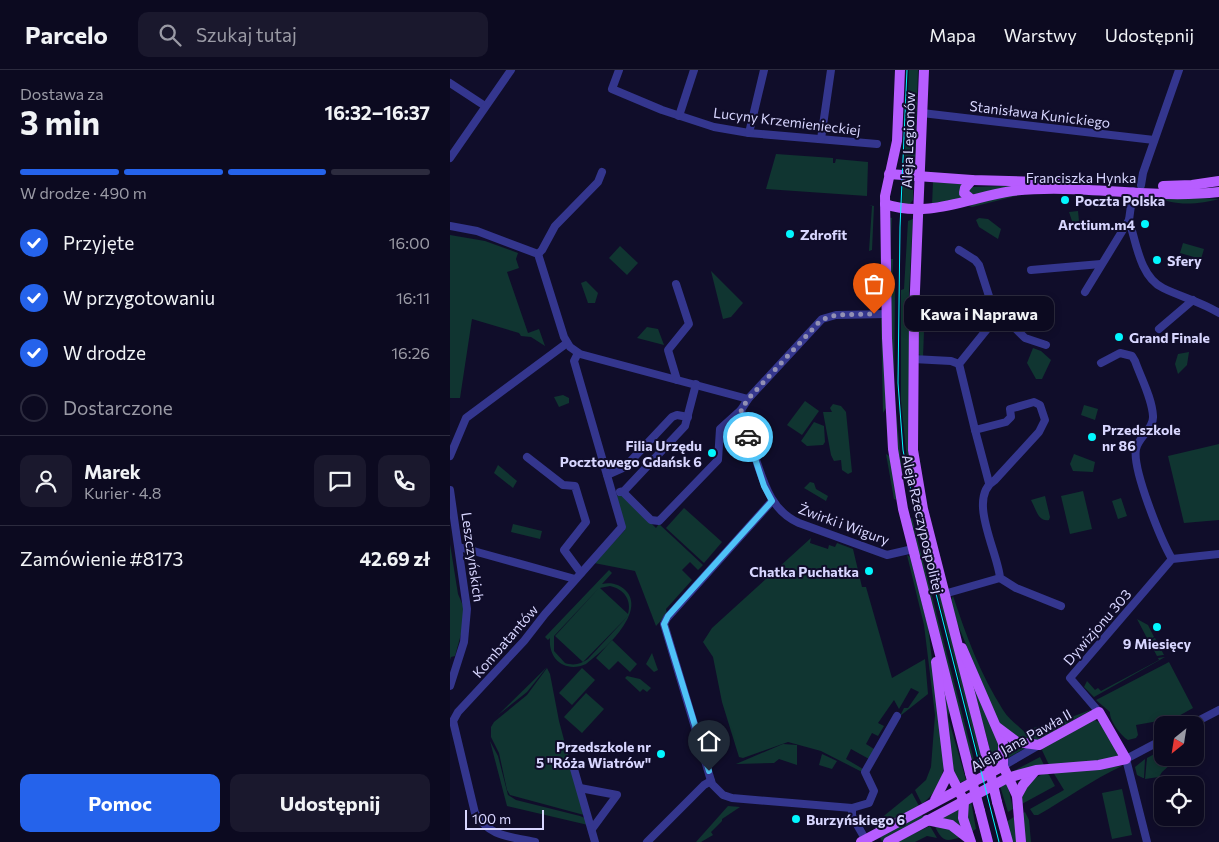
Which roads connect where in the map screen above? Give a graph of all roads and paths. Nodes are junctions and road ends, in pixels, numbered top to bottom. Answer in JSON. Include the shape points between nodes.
{"nodes":[{"id":1,"x":511,"y":70,"type":"edge"},
{"id":2,"x":619,"y":70,"type":"edge"},
{"id":3,"x":694,"y":70,"type":"edge"},
{"id":4,"x":764,"y":70,"type":"edge"},
{"id":5,"x":830,"y":70,"type":"edge"},
{"id":6,"x":900,"y":70,"type":"edge"},
{"id":7,"x":924,"y":70,"type":"edge"},
{"id":8,"x":1179,"y":70,"type":"edge"},
{"id":9,"x":450,"y":83,"type":"edge"},
{"id":10,"x":485,"y":106,"type":"junction"},
{"id":11,"x":922,"y":113,"type":"junction"},
{"id":12,"x":679,"y":116,"type":"junction"},
{"id":13,"x":749,"y":133,"type":"junction"},
{"id":14,"x":821,"y":139,"type":"junction"},
{"id":15,"x":1154,"y":140,"type":"junction"},
{"id":16,"x":876,"y":144,"type":"dead end"},
{"id":17,"x":450,"y":158,"type":"edge"},
{"id":18,"x":602,"y":172,"type":"dead end"},
{"id":19,"x":889,"y":174,"type":"junction"},
{"id":20,"x":920,"y":176,"type":"junction"},
{"id":21,"x":972,"y":180,"type":"junction"},
{"id":22,"x":1219,"y":181,"type":"edge"},
{"id":23,"x":1137,"y":188,"type":"junction"},
{"id":24,"x":1219,"y":192,"type":"edge"},
{"id":25,"x":971,"y":199,"type":"junction"},
{"id":26,"x":885,"y":204,"type":"junction"},
{"id":27,"x":918,"y":210,"type":"junction"},
{"id":28,"x":1129,"y":220,"type":"junction"},
{"id":29,"x":450,"y":226,"type":"edge"},
{"id":30,"x":958,"y":250,"type":"dead end"},
{"id":31,"x":538,"y":254,"type":"junction"},
{"id":32,"x":1100,"y":264,"type":"junction"},
{"id":33,"x":1031,"y":270,"type":"dead end"},
{"id":34,"x":676,"y":284,"type":"dead end"},
{"id":35,"x":1085,"y":292,"type":"dead end"},
{"id":36,"x":1193,"y":300,"type":"junction"},
{"id":37,"x":1219,"y":313,"type":"edge"},
{"id":38,"x":887,"y":314,"type":"junction"},
{"id":39,"x":996,"y":318,"type":"junction"},
{"id":40,"x":1159,"y":329,"type":"dead end"},
{"id":41,"x":567,"y":343,"type":"junction"},
{"id":42,"x":1046,"y":345,"type":"dead end"},
{"id":43,"x":578,"y":353,"type":"junction"},
{"id":44,"x":913,"y":359,"type":"junction"},
{"id":45,"x":1101,"y":363,"type":"dead end"},
{"id":46,"x":959,"y":364,"type":"junction"},
{"id":47,"x":677,"y":380,"type":"junction"},
{"id":48,"x":696,"y":384,"type":"junction"},
{"id":49,"x":748,"y":399,"type":"junction"},
{"id":50,"x":741,"y":410,"type":"junction"},
{"id":51,"x":688,"y":417,"type":"junction"},
{"id":52,"x":975,"y":430,"type":"junction"},
{"id":53,"x":450,"y":456,"type":"edge"},
{"id":54,"x":527,"y":457,"type":"dead end"},
{"id":55,"x":607,"y":475,"type":"junction"},
{"id":56,"x":989,"y":483,"type":"junction"},
{"id":57,"x":450,"y":490,"type":"edge"},
{"id":58,"x":623,"y":492,"type":"junction"},
{"id":59,"x":613,"y":493,"type":"junction"},
{"id":60,"x":772,"y":501,"type":"junction"},
{"id":61,"x":459,"y":547,"type":"junction"},
{"id":62,"x":913,"y":550,"type":"junction"},
{"id":63,"x":1219,"y":554,"type":"edge"},
{"id":64,"x":1172,"y":559,"type":"junction"},
{"id":65,"x":578,"y":576,"type":"junction"},
{"id":66,"x":1000,"y":578,"type":"junction"},
{"id":67,"x":944,"y":594,"type":"junction"},
{"id":68,"x":1061,"y":606,"type":"dead end"},
{"id":69,"x":955,"y":638,"type":"junction"},
{"id":70,"x":937,"y":643,"type":"junction"},
{"id":71,"x":450,"y":686,"type":"edge"},
{"id":72,"x":1219,"y":710,"type":"edge"},
{"id":73,"x":1099,"y":712,"type":"junction"},
{"id":74,"x":898,"y":716,"type":"dead end"},
{"id":75,"x":452,"y":717,"type":"edge"},
{"id":76,"x":1204,"y":718,"type":"edge"},
{"id":77,"x":997,"y":727,"type":"junction"},
{"id":78,"x":1154,"y":744,"type":"edge"},
{"id":79,"x":1039,"y":745,"type":"junction"},
{"id":80,"x":1126,"y":759,"type":"junction"},
{"id":81,"x":1003,"y":766,"type":"junction"},
{"id":82,"x":574,"y":770,"type":"dead end"},
{"id":83,"x":1036,"y":770,"type":"junction"},
{"id":84,"x":949,"y":772,"type":"junction"},
{"id":85,"x":1007,"y":778,"type":"junction"},
{"id":86,"x":711,"y":781,"type":"junction"},
{"id":87,"x":580,"y":788,"type":"junction"},
{"id":88,"x":959,"y":789,"type":"junction"},
{"id":89,"x":1017,"y":796,"type":"junction"},
{"id":90,"x":964,"y":801,"type":"junction"},
{"id":91,"x":934,"y":802,"type":"junction"},
{"id":92,"x":852,"y":808,"type":"junction"},
{"id":93,"x":908,"y":816,"type":"junction"},
{"id":94,"x":928,"y":820,"type":"junction"},
{"id":95,"x":592,"y":829,"type":"junction"},
{"id":96,"x":865,"y":841,"type":"edge"},
{"id":97,"x":970,"y":841,"type":"edge"},
{"id":98,"x":535,"y":842,"type":"edge"},
{"id":99,"x":595,"y":842,"type":"edge"},
{"id":100,"x":647,"y":842,"type":"edge"},
{"id":101,"x":888,"y":842,"type":"edge"},
{"id":102,"x":988,"y":842,"type":"edge"},
{"id":103,"x":1008,"y":842,"type":"edge"},
{"id":104,"x":1021,"y":842,"type":"edge"},
{"id":105,"x":1147,"y":842,"type":"edge"}],
"edges":[{"from":1,"to":10,"type":"street"},
{"from":2,"to":12,"type":"street","name":"Lucyny Krzemienieckiej","via":[[612,88]]},
{"from":3,"to":12,"type":"street"},
{"from":4,"to":13,"type":"street"},
{"from":5,"to":14,"type":"street"},
{"from":6,"to":19,"type":"main road","name":"Aleja Legionów","via":[[897,141]]},
{"from":7,"to":11,"type":"main road","name":"Aleja Legionów"},
{"from":8,"to":15,"type":"street"},
{"from":9,"to":10,"type":"street"},
{"from":10,"to":17,"type":"street"},
{"from":11,"to":15,"type":"street","name":"Stanisława Kunickiego"},
{"from":11,"to":20,"type":"main road","name":"Aleja Legionów"},
{"from":12,"to":13,"type":"street","name":"Lucyny Krzemienieckiej"},
{"from":13,"to":14,"type":"street","name":"Lucyny Krzemienieckiej"},
{"from":14,"to":16,"type":"street","name":"Lucyny Krzemienieckiej"},
{"from":15,"to":23,"type":"street"},
{"from":18,"to":31,"type":"street","via":[[598,182],[550,232]]},
{"from":19,"to":20,"type":"main road","name":"Franciszka Hynka"},
{"from":19,"to":26,"type":"main road","name":"Aleja Legionów"},
{"from":20,"to":21,"type":"main road","name":"Franciszka Hynka"},
{"from":20,"to":27,"type":"main road","name":"Aleja Legionów"},
{"from":21,"to":23,"type":"main road","name":"Franciszka Hynka"},
{"from":21,"to":25,"type":"main road","via":[[964,193]]},
{"from":22,"to":23,"type":"main road","name":"Franciszka Hynka"},
{"from":23,"to":24,"type":"main road","name":"Franciszka Hynka"},
{"from":23,"to":25,"type":"main road","name":"Franciszka Hynka","via":[[1039,189]]},
{"from":23,"to":28,"type":"street"},
{"from":25,"to":27,"type":"main road","name":"Franciszka Hynka"},
{"from":26,"to":27,"type":"main road","name":"Franciszka Hynka"},
{"from":26,"to":38,"type":"main road","name":"Aleja Rzeczypospolitej"},
{"from":27,"to":44,"type":"main road","name":"Aleja Rzeczypospolitej"},
{"from":28,"to":32,"type":"street"},
{"from":28,"to":36,"type":"street","via":[[1141,259],[1152,280],[1160,287]]},
{"from":29,"to":31,"type":"street","via":[[477,231]]},
{"from":30,"to":39,"type":"street","via":[[978,265]]},
{"from":31,"to":41,"type":"street"},
{"from":32,"to":33,"type":"street"},
{"from":32,"to":35,"type":"street"},
{"from":34,"to":47,"type":"street","via":[[690,324],[668,350]]},
{"from":36,"to":37,"type":"street"},
{"from":36,"to":40,"type":"street"},
{"from":38,"to":49,"type":"street","via":[[836,315],[821,320]]},
{"from":38,"to":62,"type":"main road","name":"Aleja Rzeczypospolitej","via":[[893,449]]},
{"from":39,"to":42,"type":"street","via":[[1005,318],[1025,338]]},
{"from":39,"to":46,"type":"street"},
{"from":41,"to":43,"type":"street"},
{"from":41,"to":53,"type":"street","via":[[466,418]]},
{"from":43,"to":47,"type":"street"},
{"from":43,"to":55,"type":"street","via":[[574,361]]},
{"from":44,"to":46,"type":"street"},
{"from":44,"to":67,"type":"main road","name":"Aleja Rzeczypospolitej","via":[[915,467]]},
{"from":45,"to":64,"type":"street","via":[[1120,353],[1132,356],[1135,361],[1153,415],[1152,424],[1137,444],[1137,464],[1154,526]]},
{"from":46,"to":52,"type":"street"},
{"from":47,"to":48,"type":"street"},
{"from":48,"to":49,"type":"street"},
{"from":48,"to":51,"type":"street"},
{"from":49,"to":50,"type":"street"},
{"from":50,"to":58,"type":"street","via":[[719,433],[718,460],[659,521],[651,520]]},
{"from":50,"to":60,"type":"street","name":"Żwirki i Wigury","via":[[764,486]]},
{"from":51,"to":55,"type":"street","via":[[672,417],[624,467]]},
{"from":51,"to":58,"type":"street","via":[[685,426]]},
{"from":52,"to":56,"type":"street"},
{"from":52,"to":56,"type":"street","via":[[1010,420],[1010,409],[1038,403],[1045,420],[1044,425]]},
{"from":54,"to":65,"type":"street","via":[[563,485],[574,486],[586,522],[564,550]]},
{"from":55,"to":59,"type":"street"},
{"from":56,"to":66,"type":"street","via":[[982,507]]},
{"from":57,"to":61,"type":"street","name":"Leszczyńskich"},
{"from":58,"to":59,"type":"street"},
{"from":59,"to":65,"type":"street","name":"Kombatantów","via":[[622,527]]},
{"from":60,"to":62,"type":"street","name":"Żwirki i Wigury","via":[[794,521],[883,553]]},
{"from":60,"to":86,"type":"street","via":[[665,621],[666,636]]},
{"from":61,"to":65,"type":"street"},
{"from":61,"to":71,"type":"street","name":"Leszczyńskich","via":[[467,616],[464,642]]},
{"from":62,"to":70,"type":"main road","name":"Aleja Rzeczypospolitej"},
{"from":63,"to":64,"type":"street"},
{"from":64,"to":73,"type":"street","name":"Dywizjonu 303","via":[[1070,678]]},
{"from":65,"to":75,"type":"street","name":"Kombatantów","via":[[524,641]]},
{"from":66,"to":67,"type":"street"},
{"from":66,"to":68,"type":"street"},
{"from":67,"to":69,"type":"main road","name":"Aleja Rzeczypospolitej"},
{"from":69,"to":77,"type":"main road","via":[[965,652]]},
{"from":69,"to":103,"type":"main road","name":"Aleja Rzeczypospolitej","bridge":true},
{"from":70,"to":84,"type":"main road","via":[[936,661]]},
{"from":70,"to":102,"type":"main road","name":"Aleja Rzeczypospolitej","bridge":true},
{"from":72,"to":76,"type":"street"},
{"from":73,"to":79,"type":"main road","name":"Aleja Jana Pawła II"},
{"from":73,"to":80,"type":"main road"},
{"from":74,"to":92,"type":"street","via":[[865,772],[874,786],[872,799],[866,805]]},
{"from":75,"to":98,"type":"street","name":"Kombatantów","via":[[475,813],[480,821],[496,833]]},
{"from":77,"to":79,"type":"main road","via":[[1017,742]]},
{"from":77,"to":81,"type":"main road","via":[[1004,748]]},
{"from":78,"to":80,"type":"street","name":"Aleja Jana Pawła II"},
{"from":79,"to":81,"type":"street","name":"Aleja Jana Pawła II"},
{"from":80,"to":83,"type":"main road","name":"Aleja Jana Pawła II","via":[[1099,765]]},
{"from":80,"to":105,"type":"street"},
{"from":81,"to":85,"type":"main road"},
{"from":81,"to":88,"type":"main road","name":"Aleja Jana Pawła II"},
{"from":82,"to":87,"type":"street"},
{"from":83,"to":85,"type":"main road","name":"Aleja Jana Pawła II"},
{"from":83,"to":89,"type":"main road"},
{"from":84,"to":88,"type":"main road"},
{"from":84,"to":91,"type":"main road"},
{"from":85,"to":89,"type":"main road"},
{"from":85,"to":90,"type":"main road","name":"Aleja Jana Pawła II"},
{"from":86,"to":92,"type":"street","via":[[723,795],[732,798]]},
{"from":86,"to":100,"type":"street"},
{"from":87,"to":95,"type":"street"},
{"from":87,"to":95,"type":"street","via":[[617,795]]},
{"from":88,"to":90,"type":"main road"},
{"from":88,"to":91,"type":"main road","name":"Aleja Jana Pawła II"},
{"from":89,"to":104,"type":"main road"},
{"from":90,"to":94,"type":"main road","name":"Aleja Jana Pawła II"},
{"from":90,"to":97,"type":"main road","via":[[963,818]]},
{"from":91,"to":93,"type":"main road","name":"Aleja Jana Pawła II"},
{"from":92,"to":96,"type":"street","via":[[852,816]]},
{"from":93,"to":94,"type":"main road"},
{"from":93,"to":96,"type":"main road","name":"Aleja Jana Pawła II"},
{"from":94,"to":97,"type":"main road","via":[[951,825]]},
{"from":94,"to":101,"type":"main road","name":"Aleja Jana Pawła II"},
{"from":95,"to":99,"type":"street"}]}
